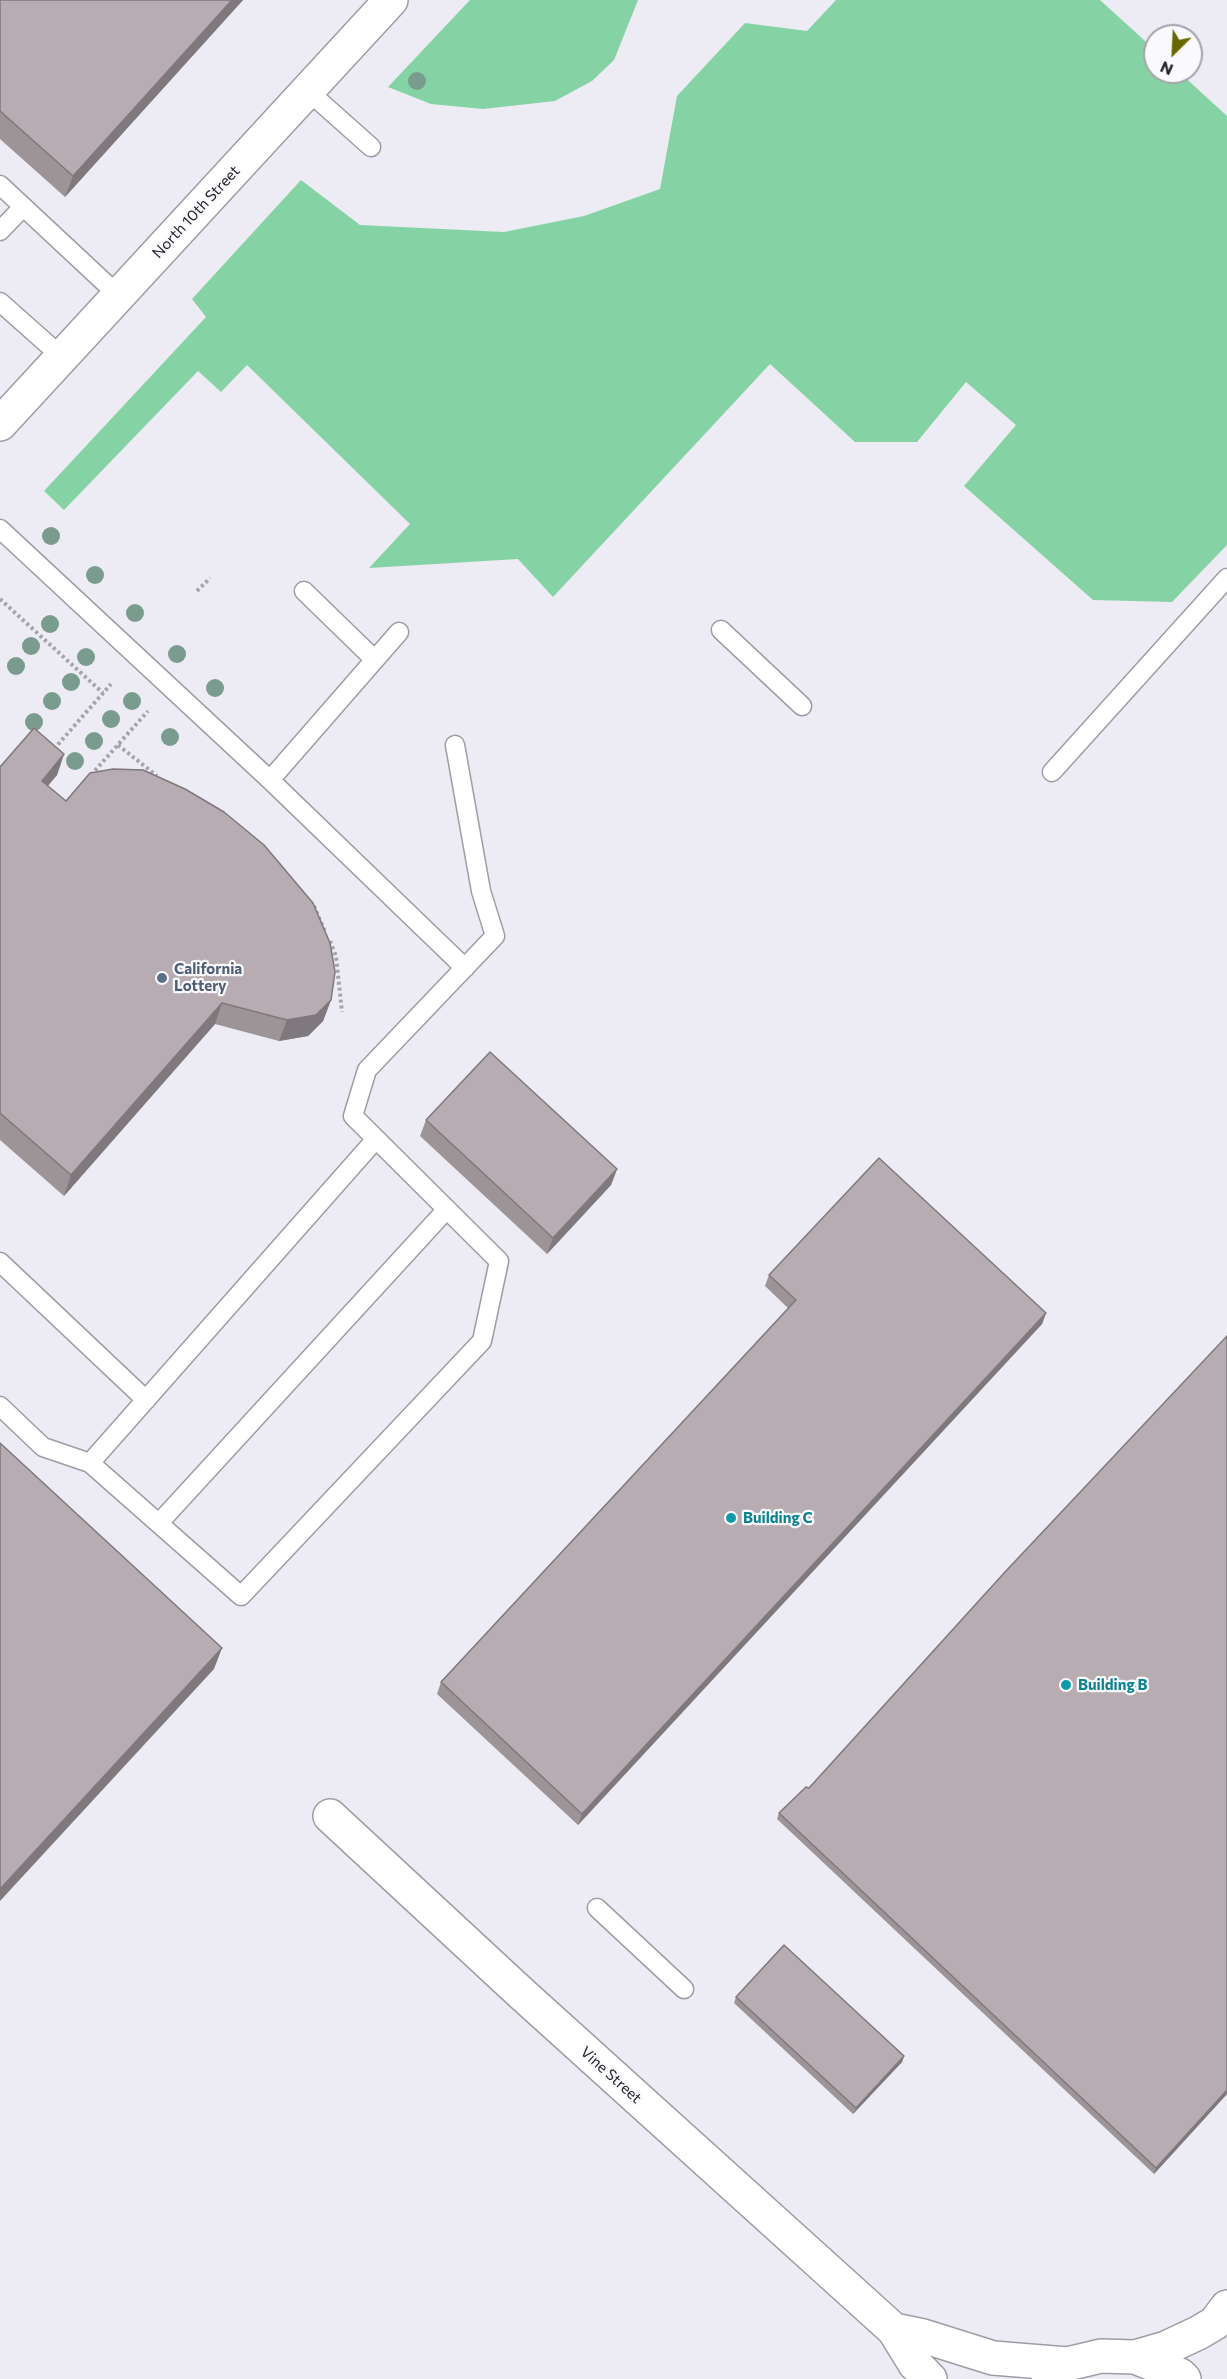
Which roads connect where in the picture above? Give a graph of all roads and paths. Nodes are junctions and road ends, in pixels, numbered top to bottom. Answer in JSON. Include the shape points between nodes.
{"nodes":[{"id":1,"x":392,"y":0,"type":"edge"},
{"id":2,"x":308,"y":91,"type":"junction"},
{"id":3,"x":370,"y":147,"type":"dead end"},
{"id":4,"x":0,"y":185,"type":"edge"},
{"id":5,"x":23,"y":207,"type":"junction"},
{"id":6,"x":0,"y":231,"type":"edge"},
{"id":7,"x":119,"y":296,"type":"junction"},
{"id":8,"x":0,"y":302,"type":"edge"},
{"id":9,"x":62,"y":357,"type":"junction"},
{"id":10,"x":0,"y":424,"type":"edge"},
{"id":11,"x":0,"y":529,"type":"edge"},
{"id":12,"x":210,"y":578,"type":"dead end"},
{"id":13,"x":1227,"y":578,"type":"edge"},
{"id":14,"x":197,"y":591,"type":"dead end"},
{"id":15,"x":304,"y":591,"type":"dead end"},
{"id":16,"x":0,"y":599,"type":"edge"},
{"id":17,"x":721,"y":630,"type":"dead end"},
{"id":18,"x":399,"y":632,"type":"dead end"},
{"id":19,"x":375,"y":660,"type":"junction"},
{"id":20,"x":111,"y":684,"type":"dead end"},
{"id":21,"x":104,"y":693,"type":"junction"},
{"id":22,"x":802,"y":706,"type":"dead end"},
{"id":23,"x":148,"y":711,"type":"dead end"},
{"id":24,"x":118,"y":745,"type":"junction"},
{"id":25,"x":455,"y":745,"type":"dead end"},
{"id":26,"x":50,"y":753,"type":"edge"},
{"id":27,"x":1052,"y":772,"type":"dead end"},
{"id":28,"x":89,"y":777,"type":"edge"},
{"id":29,"x":162,"y":780,"type":"edge"},
{"id":30,"x":270,"y":780,"type":"junction"},
{"id":31,"x":309,"y":901,"type":"edge"},
{"id":32,"x":465,"y":968,"type":"junction"},
{"id":33,"x":342,"y":1012,"type":"dead end"},
{"id":34,"x":376,"y":1139,"type":"junction"},
{"id":35,"x":447,"y":1209,"type":"junction"},
{"id":36,"x":0,"y":1262,"type":"edge"},
{"id":37,"x":146,"y":1400,"type":"junction"},
{"id":38,"x":0,"y":1406,"type":"edge"},
{"id":39,"x":90,"y":1463,"type":"junction"},
{"id":40,"x":159,"y":1523,"type":"junction"},
{"id":41,"x":330,"y":1816,"type":"dead end"},
{"id":42,"x":597,"y":1908,"type":"dead end"},
{"id":43,"x":684,"y":1989,"type":"dead end"},
{"id":44,"x":1227,"y":2307,"type":"edge"},
{"id":45,"x":894,"y":2330,"type":"junction"},
{"id":46,"x":1135,"y":2357,"type":"junction"},
{"id":47,"x":1053,"y":2371,"type":"edge"},
{"id":48,"x":930,"y":2379,"type":"edge"},
{"id":49,"x":1184,"y":2379,"type":"edge"}],
"edges":[{"from":1,"to":2,"type":"street","name":"North 10th Street"},
{"from":2,"to":3,"type":"lane"},
{"from":2,"to":7,"type":"street","name":"North 10th Street"},
{"from":4,"to":5,"type":"lane"},
{"from":5,"to":6,"type":"lane"},
{"from":5,"to":7,"type":"lane"},
{"from":7,"to":9,"type":"street","name":"North 10th Street"},
{"from":8,"to":9,"type":"lane"},
{"from":9,"to":10,"type":"street","name":"North 10th Street"},
{"from":11,"to":30,"type":"lane"},
{"from":12,"to":14,"type":"path"},
{"from":13,"to":27,"type":"lane"},
{"from":15,"to":19,"type":"lane"},
{"from":16,"to":21,"type":"path"},
{"from":17,"to":22,"type":"lane"},
{"from":18,"to":19,"type":"lane"},
{"from":19,"to":30,"type":"lane"},
{"from":20,"to":21,"type":"path"},
{"from":21,"to":26,"type":"path"},
{"from":23,"to":24,"type":"path"},
{"from":24,"to":28,"type":"path"},
{"from":24,"to":29,"type":"path"},
{"from":25,"to":32,"type":"lane","via":[[481,891],[495,936]]},
{"from":30,"to":32,"type":"lane"},
{"from":31,"to":33,"type":"path","via":[[336,956]]},
{"from":32,"to":34,"type":"lane","via":[[367,1070],[353,1116]]},
{"from":34,"to":35,"type":"lane"},
{"from":34,"to":37,"type":"lane"},
{"from":35,"to":40,"type":"lane"},
{"from":35,"to":40,"type":"lane","via":[[499,1261],[482,1341],[241,1596]]},
{"from":36,"to":37,"type":"lane"},
{"from":37,"to":39,"type":"lane"},
{"from":38,"to":39,"type":"lane","via":[[43,1447]]},
{"from":39,"to":40,"type":"lane"},
{"from":41,"to":45,"type":"street","name":"Vine Street"},
{"from":42,"to":43,"type":"lane"},
{"from":44,"to":46,"type":"street","via":[[1215,2323],[1198,2333]]},
{"from":45,"to":47,"type":"street"},
{"from":45,"to":48,"type":"street","name":"Vine Street","via":[[915,2364]]},
{"from":46,"to":47,"type":"street","via":[[1101,2356]]},
{"from":46,"to":49,"type":"street"}]}
